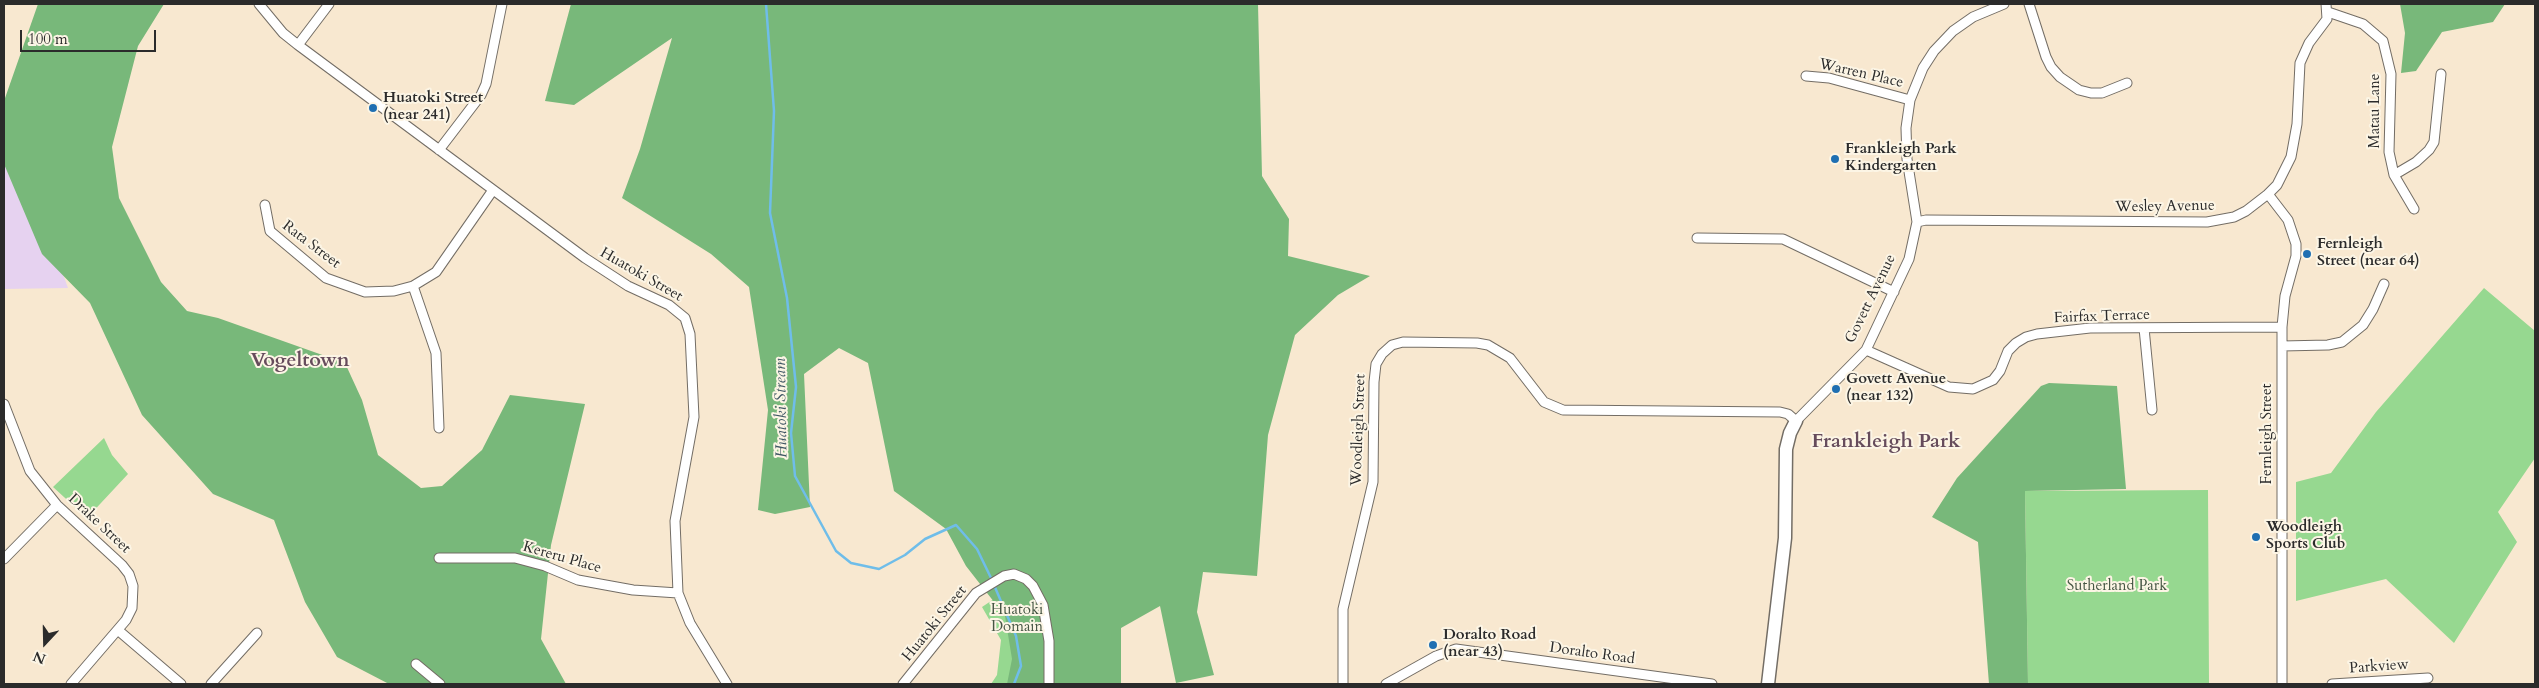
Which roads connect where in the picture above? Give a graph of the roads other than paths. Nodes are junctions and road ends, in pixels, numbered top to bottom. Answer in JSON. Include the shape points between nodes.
{"nodes":[{"id":1,"x":259,"y":4,"type":"edge"},
{"id":2,"x":329,"y":4,"type":"edge"},
{"id":3,"x":502,"y":4,"type":"edge"},
{"id":4,"x":2004,"y":4,"type":"edge"},
{"id":5,"x":2029,"y":4,"type":"edge"},
{"id":6,"x":2327,"y":8,"type":"edge"},
{"id":7,"x":298,"y":45,"type":"junction"},
{"id":8,"x":2441,"y":74,"type":"dead end"},
{"id":9,"x":1806,"y":76,"type":"dead end"},
{"id":10,"x":2127,"y":83,"type":"dead end"},
{"id":11,"x":1910,"y":100,"type":"junction"},
{"id":12,"x":439,"y":150,"type":"junction"},
{"id":13,"x":2394,"y":175,"type":"junction"},
{"id":14,"x":493,"y":190,"type":"junction"},
{"id":15,"x":2268,"y":194,"type":"junction"},
{"id":16,"x":265,"y":205,"type":"dead end"},
{"id":17,"x":2414,"y":209,"type":"dead end"},
{"id":18,"x":1917,"y":222,"type":"junction"},
{"id":19,"x":1696,"y":238,"type":"dead end"},
{"id":20,"x":2384,"y":284,"type":"dead end"},
{"id":21,"x":413,"y":286,"type":"junction"},
{"id":22,"x":1894,"y":292,"type":"junction"},
{"id":23,"x":2282,"y":327,"type":"junction"},
{"id":24,"x":2144,"y":328,"type":"junction"},
{"id":25,"x":2282,"y":346,"type":"junction"},
{"id":26,"x":1866,"y":350,"type":"junction"},
{"id":27,"x":4,"y":404,"type":"edge"},
{"id":28,"x":2152,"y":410,"type":"dead end"},
{"id":29,"x":1796,"y":421,"type":"junction"},
{"id":30,"x":439,"y":428,"type":"dead end"},
{"id":31,"x":57,"y":505,"type":"junction"},
{"id":32,"x":439,"y":558,"type":"dead end"},
{"id":33,"x":4,"y":559,"type":"edge"},
{"id":34,"x":678,"y":593,"type":"junction"},
{"id":35,"x":119,"y":631,"type":"junction"},
{"id":36,"x":257,"y":633,"type":"dead end"},
{"id":37,"x":416,"y":664,"type":"dead end"},
{"id":38,"x":2428,"y":678,"type":"dead end"},
{"id":39,"x":71,"y":684,"type":"edge"},
{"id":40,"x":181,"y":684,"type":"edge"},
{"id":41,"x":211,"y":684,"type":"edge"},
{"id":42,"x":440,"y":684,"type":"edge"},
{"id":43,"x":727,"y":684,"type":"edge"},
{"id":44,"x":903,"y":684,"type":"edge"},
{"id":45,"x":1049,"y":684,"type":"edge"},
{"id":46,"x":1344,"y":684,"type":"edge"},
{"id":47,"x":1386,"y":684,"type":"edge"},
{"id":48,"x":1712,"y":684,"type":"edge"},
{"id":49,"x":1768,"y":684,"type":"edge"},
{"id":50,"x":2282,"y":684,"type":"edge"},
{"id":51,"x":2332,"y":684,"type":"edge"}],
"edges":[{"from":1,"to":7,"type":"street","name":"Huatoki Street"},
{"from":2,"to":7,"type":"street"},
{"from":3,"to":12,"type":"street","via":[[486,84]]},
{"from":4,"to":11,"type":"street","name":"Govett Avenue","via":[[1974,17],[1944,40],[1923,68]]},
{"from":5,"to":10,"type":"street","via":[[2046,57],[2060,77],[2079,90],[2102,93]]},
{"from":6,"to":13,"type":"street","name":"Matau Lane","via":[[2362,24],[2383,41],[2391,74],[2389,152]]},
{"from":6,"to":15,"type":"street","name":"Wesley Avenue","via":[[2324,26],[2309,44],[2300,63],[2292,157],[2286,171]]},
{"from":7,"to":12,"type":"street","name":"Huatoki Street"},
{"from":8,"to":13,"type":"street","via":[[2434,142],[2416,162]]},
{"from":9,"to":11,"type":"street","name":"Warren Place","via":[[1830,78]]},
{"from":11,"to":18,"type":"street","name":"Govett Avenue","via":[[1905,140]]},
{"from":12,"to":14,"type":"street","name":"Huatoki Street"},
{"from":13,"to":17,"type":"street","name":"Matau Lane"},
{"from":14,"to":21,"type":"street","name":"Rata Street","via":[[436,272]]},
{"from":14,"to":34,"type":"street","name":"Huatoki Street","via":[[611,276],[669,305],[684,318],[690,334],[694,417],[675,522]]},
{"from":15,"to":18,"type":"street","name":"Wesley Avenue","via":[[2234,217],[2207,222]]},
{"from":15,"to":23,"type":"street","name":"Fernleigh Street","via":[[2288,220],[2296,244]]},
{"from":16,"to":21,"type":"street","name":"Rata Street","via":[[270,231],[326,278],[365,292],[394,291]]},
{"from":18,"to":22,"type":"street","name":"Govett Avenue","via":[[1909,259]]},
{"from":19,"to":22,"type":"street","via":[[1783,239]]},
{"from":20,"to":25,"type":"street","via":[[2363,325],[2342,342]]},
{"from":21,"to":30,"type":"street","via":[[436,353]]},
{"from":22,"to":26,"type":"street","name":"Govett Avenue"},
{"from":23,"to":24,"type":"street","name":"Fairfax Terrace"},
{"from":23,"to":25,"type":"street","name":"Fernleigh Street"},
{"from":24,"to":26,"type":"street","name":"Fairfax Terrace","via":[[2090,328],[2026,337],[2008,351],[1993,380],[1972,389],[1949,387]]},
{"from":24,"to":28,"type":"street"},
{"from":25,"to":50,"type":"street","name":"Fernleigh Street"},
{"from":26,"to":29,"type":"street","name":"Govett Avenue"},
{"from":27,"to":31,"type":"street","name":"Drake Street","via":[[30,471]]},
{"from":29,"to":46,"type":"street","name":"Woodleigh Street","via":[[1780,412],[1563,410],[1544,402],[1510,358],[1488,345],[1403,342],[1392,345],[1376,364],[1373,482],[1344,609]]},
{"from":29,"to":49,"type":"street","name":"Govett Avenue","via":[[1786,449],[1785,538]]},
{"from":31,"to":33,"type":"street"},
{"from":31,"to":35,"type":"street","name":"Drake Street","via":[[129,574],[133,586],[132,608]]},
{"from":32,"to":34,"type":"street","name":"Kereru Place","via":[[516,558],[578,580],[633,590]]},
{"from":34,"to":43,"type":"street","name":"Huatoki Street","via":[[690,623]]},
{"from":35,"to":39,"type":"street","name":"Drake Street"},
{"from":35,"to":40,"type":"street"},
{"from":36,"to":41,"type":"street"},
{"from":37,"to":42,"type":"street"},
{"from":38,"to":51,"type":"street","name":"Parkview"},
{"from":44,"to":45,"type":"street","name":"Huatoki Street","via":[[976,593],[1004,576],[1014,574],[1038,593],[1046,620]]},
{"from":47,"to":48,"type":"street","name":"Doralto Road","via":[[1436,656],[1456,649]]}]}
